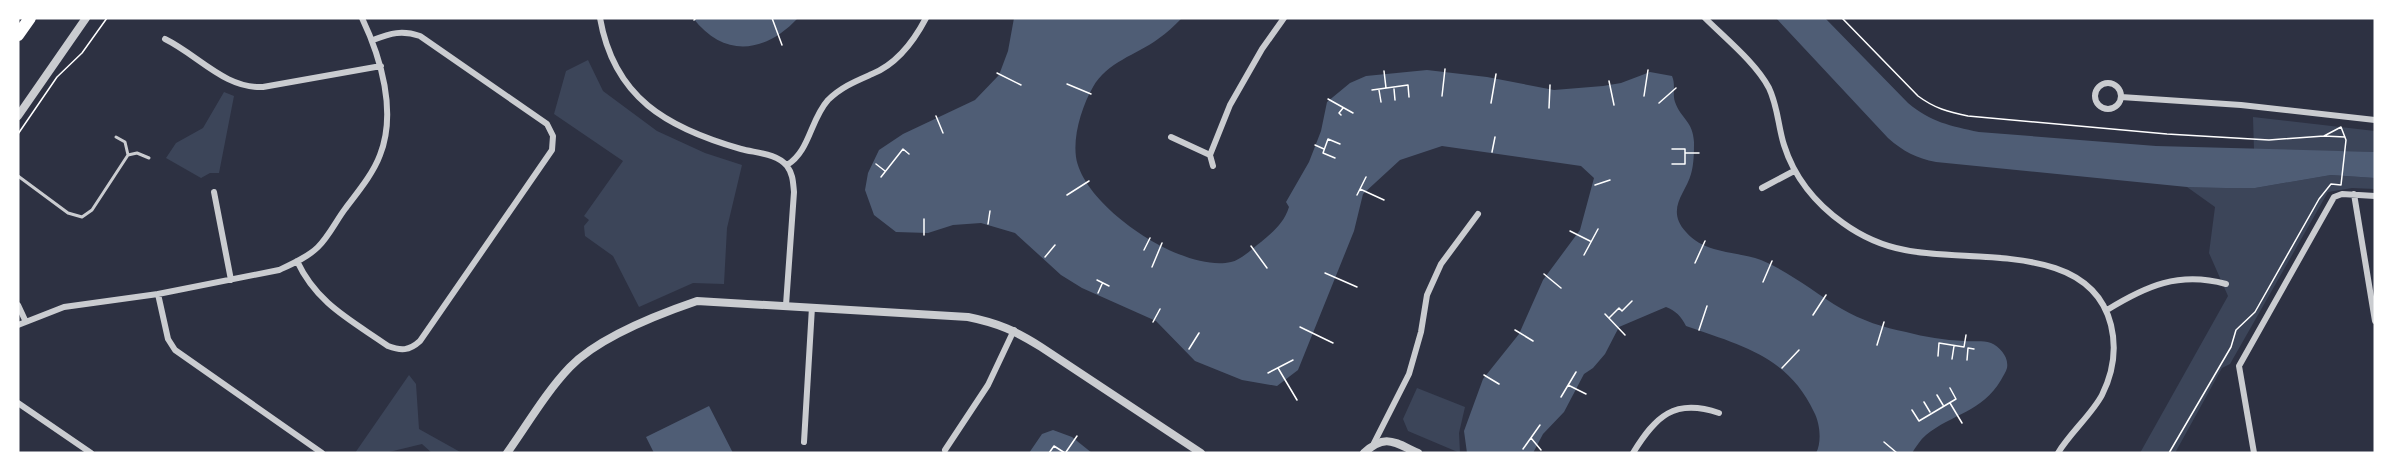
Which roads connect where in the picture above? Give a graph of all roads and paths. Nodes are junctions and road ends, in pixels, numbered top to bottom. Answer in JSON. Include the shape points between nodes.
{"nodes":[{"id":1,"x":30,"y":18,"type":"edge"},
{"id":2,"x":86,"y":18,"type":"edge"},
{"id":3,"x":107,"y":18,"type":"edge"},
{"id":4,"x":362,"y":18,"type":"edge"},
{"id":5,"x":600,"y":18,"type":"edge"},
{"id":6,"x":772,"y":18,"type":"edge"},
{"id":7,"x":926,"y":18,"type":"edge"},
{"id":8,"x":1284,"y":18,"type":"edge"},
{"id":9,"x":1705,"y":18,"type":"edge"},
{"id":10,"x":1842,"y":18,"type":"edge"},
{"id":11,"x":18,"y":35,"type":"edge"},
{"id":12,"x":165,"y":39,"type":"dead end"},
{"id":13,"x":373,"y":40,"type":"junction"},
{"id":14,"x":782,"y":45,"type":"dead end"},
{"id":15,"x":381,"y":66,"type":"junction"},
{"id":16,"x":1445,"y":69,"type":"dead end"},
{"id":17,"x":1648,"y":70,"type":"dead end"},
{"id":18,"x":1384,"y":71,"type":"dead end"},
{"id":19,"x":997,"y":73,"type":"dead end"},
{"id":20,"x":1496,"y":74,"type":"dead end"},
{"id":21,"x":1609,"y":81,"type":"dead end"},
{"id":22,"x":1067,"y":84,"type":"dead end"},
{"id":23,"x":1021,"y":85,"type":"dead end"},
{"id":24,"x":1550,"y":86,"type":"dead end"},
{"id":25,"x":1394,"y":87,"type":"junction"},
{"id":26,"x":1386,"y":88,"type":"junction"},
{"id":27,"x":1676,"y":88,"type":"dead end"},
{"id":28,"x":1379,"y":89,"type":"junction"},
{"id":29,"x":1372,"y":90,"type":"dead end"},
{"id":30,"x":1091,"y":94,"type":"dead end"},
{"id":31,"x":1442,"y":96,"type":"dead end"},
{"id":32,"x":1644,"y":96,"type":"dead end"},
{"id":33,"x":1409,"y":97,"type":"dead end"},
{"id":34,"x":2121,"y":97,"type":"junction"},
{"id":35,"x":1328,"y":99,"type":"dead end"},
{"id":36,"x":1395,"y":100,"type":"dead end"},
{"id":37,"x":1381,"y":102,"type":"dead end"},
{"id":38,"x":1659,"y":103,"type":"dead end"},
{"id":39,"x":1491,"y":104,"type":"dead end"},
{"id":40,"x":1614,"y":105,"type":"dead end"},
{"id":41,"x":1343,"y":108,"type":"junction"},
{"id":42,"x":1549,"y":108,"type":"dead end"},
{"id":43,"x":1353,"y":113,"type":"dead end"},
{"id":44,"x":1341,"y":115,"type":"dead end"},
{"id":45,"x":18,"y":116,"type":"edge"},
{"id":46,"x":936,"y":116,"type":"dead end"},
{"id":47,"x":2375,"y":120,"type":"edge"},
{"id":48,"x":943,"y":133,"type":"dead end"},
{"id":49,"x":18,"y":134,"type":"edge"},
{"id":50,"x":1171,"y":136,"type":"dead end"},
{"id":51,"x":2324,"y":136,"type":"junction"},
{"id":52,"x":116,"y":137,"type":"dead end"},
{"id":53,"x":1495,"y":137,"type":"dead end"},
{"id":54,"x":2346,"y":139,"type":"junction"},
{"id":55,"x":1340,"y":144,"type":"dead end"},
{"id":56,"x":1316,"y":145,"type":"dead end"},
{"id":57,"x":1325,"y":149,"type":"junction"},
{"id":58,"x":1672,"y":149,"type":"dead end"},
{"id":59,"x":1492,"y":152,"type":"dead end"},
{"id":60,"x":1685,"y":153,"type":"junction"},
{"id":61,"x":1699,"y":153,"type":"dead end"},
{"id":62,"x":909,"y":154,"type":"dead end"},
{"id":63,"x":128,"y":155,"type":"junction"},
{"id":64,"x":1210,"y":155,"type":"junction"},
{"id":65,"x":148,"y":158,"type":"dead end"},
{"id":66,"x":1335,"y":158,"type":"dead end"},
{"id":67,"x":876,"y":164,"type":"dead end"},
{"id":68,"x":1672,"y":164,"type":"dead end"},
{"id":69,"x":787,"y":165,"type":"junction"},
{"id":70,"x":1213,"y":166,"type":"dead end"},
{"id":71,"x":886,"y":171,"type":"junction"},
{"id":72,"x":1794,"y":171,"type":"junction"},
{"id":73,"x":18,"y":176,"type":"edge"},
{"id":74,"x":881,"y":177,"type":"dead end"},
{"id":75,"x":1366,"y":177,"type":"dead end"},
{"id":76,"x":1610,"y":180,"type":"dead end"},
{"id":77,"x":1089,"y":181,"type":"dead end"},
{"id":78,"x":1595,"y":185,"type":"dead end"},
{"id":79,"x":1762,"y":188,"type":"dead end"},
{"id":80,"x":1360,"y":189,"type":"junction"},
{"id":81,"x":214,"y":192,"type":"dead end"},
{"id":82,"x":2354,"y":194,"type":"junction"},
{"id":83,"x":1066,"y":195,"type":"dead end"},
{"id":84,"x":1357,"y":195,"type":"dead end"},
{"id":85,"x":2375,"y":196,"type":"edge"},
{"id":86,"x":1384,"y":200,"type":"dead end"},
{"id":87,"x":990,"y":211,"type":"dead end"},
{"id":88,"x":1478,"y":214,"type":"dead end"},
{"id":89,"x":924,"y":219,"type":"dead end"},
{"id":90,"x":988,"y":224,"type":"dead end"},
{"id":91,"x":1598,"y":229,"type":"dead end"},
{"id":92,"x":1570,"y":231,"type":"dead end"},
{"id":93,"x":924,"y":235,"type":"dead end"},
{"id":94,"x":1150,"y":238,"type":"dead end"},
{"id":95,"x":1705,"y":241,"type":"dead end"},
{"id":96,"x":1591,"y":242,"type":"junction"},
{"id":97,"x":1162,"y":243,"type":"dead end"},
{"id":98,"x":1055,"y":245,"type":"dead end"},
{"id":99,"x":1251,"y":246,"type":"dead end"},
{"id":100,"x":1143,"y":250,"type":"dead end"},
{"id":101,"x":1584,"y":255,"type":"dead end"},
{"id":102,"x":1045,"y":257,"type":"dead end"},
{"id":103,"x":297,"y":261,"type":"junction"},
{"id":104,"x":1772,"y":261,"type":"dead end"},
{"id":105,"x":1695,"y":263,"type":"dead end"},
{"id":106,"x":1152,"y":267,"type":"dead end"},
{"id":107,"x":1267,"y":268,"type":"dead end"},
{"id":108,"x":1325,"y":273,"type":"dead end"},
{"id":109,"x":1544,"y":274,"type":"dead end"},
{"id":110,"x":231,"y":280,"type":"junction"},
{"id":111,"x":1097,"y":280,"type":"dead end"},
{"id":112,"x":1763,"y":282,"type":"dead end"},
{"id":113,"x":1102,"y":283,"type":"junction"},
{"id":114,"x":2226,"y":284,"type":"dead end"},
{"id":115,"x":1109,"y":286,"type":"dead end"},
{"id":116,"x":1357,"y":287,"type":"dead end"},
{"id":117,"x":1561,"y":288,"type":"dead end"},
{"id":118,"x":1098,"y":293,"type":"dead end"},
{"id":119,"x":158,"y":294,"type":"junction"},
{"id":120,"x":1826,"y":295,"type":"dead end"},
{"id":121,"x":1632,"y":301,"type":"dead end"},
{"id":122,"x":18,"y":305,"type":"edge"},
{"id":123,"x":786,"y":305,"type":"junction"},
{"id":124,"x":1707,"y":306,"type":"dead end"},
{"id":125,"x":812,"y":307,"type":"junction"},
{"id":126,"x":1160,"y":309,"type":"dead end"},
{"id":127,"x":2107,"y":310,"type":"junction"},
{"id":128,"x":1605,"y":314,"type":"dead end"},
{"id":129,"x":1813,"y":315,"type":"dead end"},
{"id":130,"x":1609,"y":318,"type":"junction"},
{"id":131,"x":25,"y":320,"type":"junction"},
{"id":132,"x":2375,"y":321,"type":"edge"},
{"id":133,"x":1153,"y":322,"type":"dead end"},
{"id":134,"x":1884,"y":322,"type":"dead end"},
{"id":135,"x":18,"y":325,"type":"edge"},
{"id":136,"x":1300,"y":327,"type":"dead end"},
{"id":137,"x":1014,"y":330,"type":"junction"},
{"id":138,"x":1515,"y":330,"type":"dead end"},
{"id":139,"x":1699,"y":330,"type":"dead end"},
{"id":140,"x":1199,"y":333,"type":"dead end"},
{"id":141,"x":1625,"y":335,"type":"dead end"},
{"id":142,"x":1966,"y":335,"type":"dead end"},
{"id":143,"x":1533,"y":341,"type":"dead end"},
{"id":144,"x":1333,"y":342,"type":"dead end"},
{"id":145,"x":1877,"y":345,"type":"dead end"},
{"id":146,"x":1954,"y":346,"type":"junction"},
{"id":147,"x":1964,"y":347,"type":"junction"},
{"id":148,"x":1968,"y":348,"type":"junction"},
{"id":149,"x":1189,"y":349,"type":"dead end"},
{"id":150,"x":1974,"y":349,"type":"dead end"},
{"id":151,"x":1799,"y":350,"type":"dead end"},
{"id":152,"x":1938,"y":356,"type":"dead end"},
{"id":153,"x":1952,"y":359,"type":"dead end"},
{"id":154,"x":1293,"y":360,"type":"dead end"},
{"id":155,"x":1967,"y":360,"type":"dead end"},
{"id":156,"x":1278,"y":368,"type":"junction"},
{"id":157,"x":1782,"y":368,"type":"dead end"},
{"id":158,"x":1576,"y":372,"type":"dead end"},
{"id":159,"x":1268,"y":374,"type":"dead end"},
{"id":160,"x":1484,"y":375,"type":"dead end"},
{"id":161,"x":1499,"y":384,"type":"dead end"},
{"id":162,"x":1568,"y":385,"type":"junction"},
{"id":163,"x":1950,"y":388,"type":"dead end"},
{"id":164,"x":1586,"y":394,"type":"dead end"},
{"id":165,"x":1937,"y":395,"type":"dead end"},
{"id":166,"x":1561,"y":397,"type":"dead end"},
{"id":167,"x":1297,"y":400,"type":"dead end"},
{"id":168,"x":1924,"y":402,"type":"dead end"},
{"id":169,"x":1950,"y":402,"type":"junction"},
{"id":170,"x":18,"y":403,"type":"edge"},
{"id":171,"x":1944,"y":406,"type":"junction"},
{"id":172,"x":1912,"y":410,"type":"dead end"},
{"id":173,"x":1719,"y":412,"type":"dead end"},
{"id":174,"x":1932,"y":413,"type":"junction"},
{"id":175,"x":1962,"y":423,"type":"dead end"},
{"id":176,"x":1540,"y":425,"type":"dead end"},
{"id":177,"x":1077,"y":436,"type":"dead end"},
{"id":178,"x":1531,"y":438,"type":"junction"},
{"id":179,"x":804,"y":442,"type":"dead end"},
{"id":180,"x":1884,"y":442,"type":"dead end"},
{"id":181,"x":1374,"y":443,"type":"junction"},
{"id":182,"x":1523,"y":449,"type":"dead end"},
{"id":183,"x":945,"y":450,"type":"dead end"},
{"id":184,"x":1541,"y":450,"type":"dead end"},
{"id":185,"x":1196,"y":452,"type":"edge"},
{"id":186,"x":91,"y":453,"type":"edge"},
{"id":187,"x":322,"y":453,"type":"edge"},
{"id":188,"x":507,"y":453,"type":"edge"},
{"id":189,"x":1049,"y":453,"type":"edge"},
{"id":190,"x":1065,"y":453,"type":"edge"},
{"id":191,"x":1364,"y":453,"type":"edge"},
{"id":192,"x":1418,"y":453,"type":"edge"},
{"id":193,"x":1633,"y":453,"type":"edge"},
{"id":194,"x":1897,"y":453,"type":"edge"},
{"id":195,"x":2058,"y":453,"type":"edge"},
{"id":196,"x":2169,"y":453,"type":"edge"},
{"id":197,"x":2254,"y":453,"type":"edge"}],
"edges":[{"from":1,"to":11,"type":"highway"},
{"from":2,"to":45,"type":"street"},
{"from":3,"to":49,"type":"path","via":[[82,53],[57,77]]},
{"from":4,"to":13,"type":"street"},
{"from":5,"to":69,"type":"street","via":[[612,61],[644,103],[687,130]]},
{"from":6,"to":14,"type":"path"},
{"from":7,"to":69,"type":"street","via":[[891,63],[857,79],[828,100],[815,118],[803,151]]},
{"from":8,"to":64,"type":"street","via":[[1230,105]]},
{"from":9,"to":72,"type":"street","via":[[1768,87]]},
{"from":10,"to":51,"type":"path","via":[[1918,96],[1946,112],[2167,134],[2269,140]]},
{"from":12,"to":15,"type":"street","via":[[226,79],[248,88]]},
{"from":13,"to":15,"type":"street"},
{"from":13,"to":103,"type":"street","via":[[397,31],[420,36],[547,124],[553,136],[552,150],[420,341],[408,349],[388,346],[334,308],[313,290]]},
{"from":15,"to":103,"type":"street","via":[[388,121],[380,156],[318,246]]},
{"from":16,"to":31,"type":"path"},
{"from":17,"to":32,"type":"path"},
{"from":18,"to":26,"type":"path"},
{"from":19,"to":23,"type":"path"},
{"from":20,"to":39,"type":"path"},
{"from":21,"to":40,"type":"path"},
{"from":22,"to":30,"type":"path"},
{"from":24,"to":42,"type":"path"},
{"from":25,"to":26,"type":"path"},
{"from":25,"to":33,"type":"path","via":[[1408,85]]},
{"from":25,"to":36,"type":"path"},
{"from":26,"to":28,"type":"path"},
{"from":27,"to":38,"type":"path"},
{"from":28,"to":29,"type":"path"},
{"from":28,"to":37,"type":"path"},
{"from":34,"to":34,"type":"street","via":[[2117,106],[2106,109],[2097,103],[2096,93],[2101,85],[2111,83],[2118,87]]},
{"from":34,"to":47,"type":"street","via":[[2235,104]]},
{"from":35,"to":41,"type":"path"},
{"from":41,"to":43,"type":"path"},
{"from":41,"to":44,"type":"path"},
{"from":46,"to":48,"type":"path"},
{"from":50,"to":64,"type":"street"},
{"from":51,"to":54,"type":"path"},
{"from":51,"to":54,"type":"path","via":[[2341,127]]},
{"from":52,"to":63,"type":"lane","via":[[125,142]]},
{"from":53,"to":59,"type":"path"},
{"from":54,"to":196,"type":"path","via":[[2341,185],[2331,184],[2319,199],[2255,312],[2236,330]]},
{"from":55,"to":57,"type":"path","via":[[1328,140]]},
{"from":56,"to":57,"type":"path"},
{"from":57,"to":66,"type":"path","via":[[1323,153]]},
{"from":58,"to":60,"type":"path","via":[[1685,149]]},
{"from":60,"to":61,"type":"path"},
{"from":60,"to":68,"type":"path","via":[[1685,164]]},
{"from":62,"to":71,"type":"path","via":[[903,149]]},
{"from":63,"to":65,"type":"lane","via":[[137,153]]},
{"from":63,"to":73,"type":"lane","via":[[92,210],[82,217],[68,213]]},
{"from":64,"to":70,"type":"street"},
{"from":67,"to":71,"type":"path"},
{"from":69,"to":123,"type":"street","via":[[794,192]]},
{"from":71,"to":74,"type":"path"},
{"from":72,"to":79,"type":"street"},
{"from":72,"to":127,"type":"street","via":[[1820,204],[1843,224],[1873,240],[1906,250],[2038,262],[2060,268],[2095,294]]},
{"from":75,"to":80,"type":"path"},
{"from":76,"to":78,"type":"path"},
{"from":77,"to":83,"type":"path"},
{"from":80,"to":84,"type":"path"},
{"from":80,"to":86,"type":"path"},
{"from":81,"to":110,"type":"street"},
{"from":82,"to":85,"type":"street"},
{"from":82,"to":132,"type":"street"},
{"from":82,"to":197,"type":"street","via":[[2334,197],[2239,366]]},
{"from":87,"to":90,"type":"path"},
{"from":88,"to":181,"type":"street","via":[[1441,264],[1427,295],[1422,332],[1409,374]]},
{"from":89,"to":93,"type":"path"},
{"from":91,"to":96,"type":"path"},
{"from":92,"to":96,"type":"path"},
{"from":94,"to":100,"type":"path"},
{"from":95,"to":105,"type":"path"},
{"from":96,"to":101,"type":"path"},
{"from":97,"to":106,"type":"path"},
{"from":98,"to":102,"type":"path"},
{"from":99,"to":107,"type":"path"},
{"from":103,"to":110,"type":"street","via":[[279,270]]},
{"from":104,"to":112,"type":"path"},
{"from":108,"to":116,"type":"path"},
{"from":109,"to":117,"type":"path"},
{"from":110,"to":119,"type":"street"},
{"from":111,"to":113,"type":"path"},
{"from":113,"to":115,"type":"path"},
{"from":113,"to":118,"type":"path"},
{"from":114,"to":127,"type":"street","via":[[2198,278],[2171,280],[2141,290]]},
{"from":119,"to":131,"type":"street","via":[[64,307]]},
{"from":119,"to":187,"type":"street","via":[[166,333],[175,350]]},
{"from":120,"to":129,"type":"path"},
{"from":121,"to":130,"type":"path"},
{"from":122,"to":131,"type":"street"},
{"from":123,"to":125,"type":"street"},
{"from":123,"to":188,"type":"street","via":[[697,301],[665,312],[593,348],[563,374]]},
{"from":124,"to":139,"type":"path"},
{"from":125,"to":137,"type":"street","via":[[968,317]]},
{"from":125,"to":179,"type":"street"},
{"from":126,"to":133,"type":"path"},
{"from":127,"to":195,"type":"street","via":[[2114,336],[2110,375],[2101,398]]},
{"from":128,"to":130,"type":"path"},
{"from":130,"to":141,"type":"path"},
{"from":131,"to":135,"type":"street"},
{"from":134,"to":145,"type":"path"},
{"from":136,"to":144,"type":"path"},
{"from":137,"to":183,"type":"street","via":[[988,385]]},
{"from":137,"to":185,"type":"street"},
{"from":138,"to":143,"type":"path"},
{"from":140,"to":149,"type":"path"},
{"from":142,"to":147,"type":"path"},
{"from":146,"to":147,"type":"path"},
{"from":146,"to":152,"type":"path","via":[[1940,344]]},
{"from":146,"to":153,"type":"path"},
{"from":147,"to":148,"type":"path"},
{"from":148,"to":150,"type":"path"},
{"from":148,"to":155,"type":"path"},
{"from":151,"to":157,"type":"path"},
{"from":154,"to":156,"type":"path"},
{"from":156,"to":159,"type":"path"},
{"from":156,"to":167,"type":"path"},
{"from":158,"to":162,"type":"path"},
{"from":160,"to":161,"type":"path"},
{"from":162,"to":164,"type":"path"},
{"from":162,"to":166,"type":"path"},
{"from":163,"to":169,"type":"path","via":[[1956,399]]},
{"from":165,"to":171,"type":"path"},
{"from":168,"to":174,"type":"path"},
{"from":169,"to":171,"type":"path"},
{"from":169,"to":175,"type":"path"},
{"from":170,"to":186,"type":"street"},
{"from":171,"to":174,"type":"path"},
{"from":172,"to":174,"type":"path","via":[[1919,421]]},
{"from":173,"to":193,"type":"street","via":[[1701,406],[1681,407],[1655,423]]},
{"from":176,"to":178,"type":"path"},
{"from":177,"to":190,"type":"path"},
{"from":178,"to":182,"type":"path"},
{"from":178,"to":184,"type":"path"},
{"from":180,"to":194,"type":"path"},
{"from":181,"to":191,"type":"street"},
{"from":181,"to":192,"type":"street","via":[[1392,441]]},
{"from":189,"to":190,"type":"path","via":[[1054,446]]}]}
